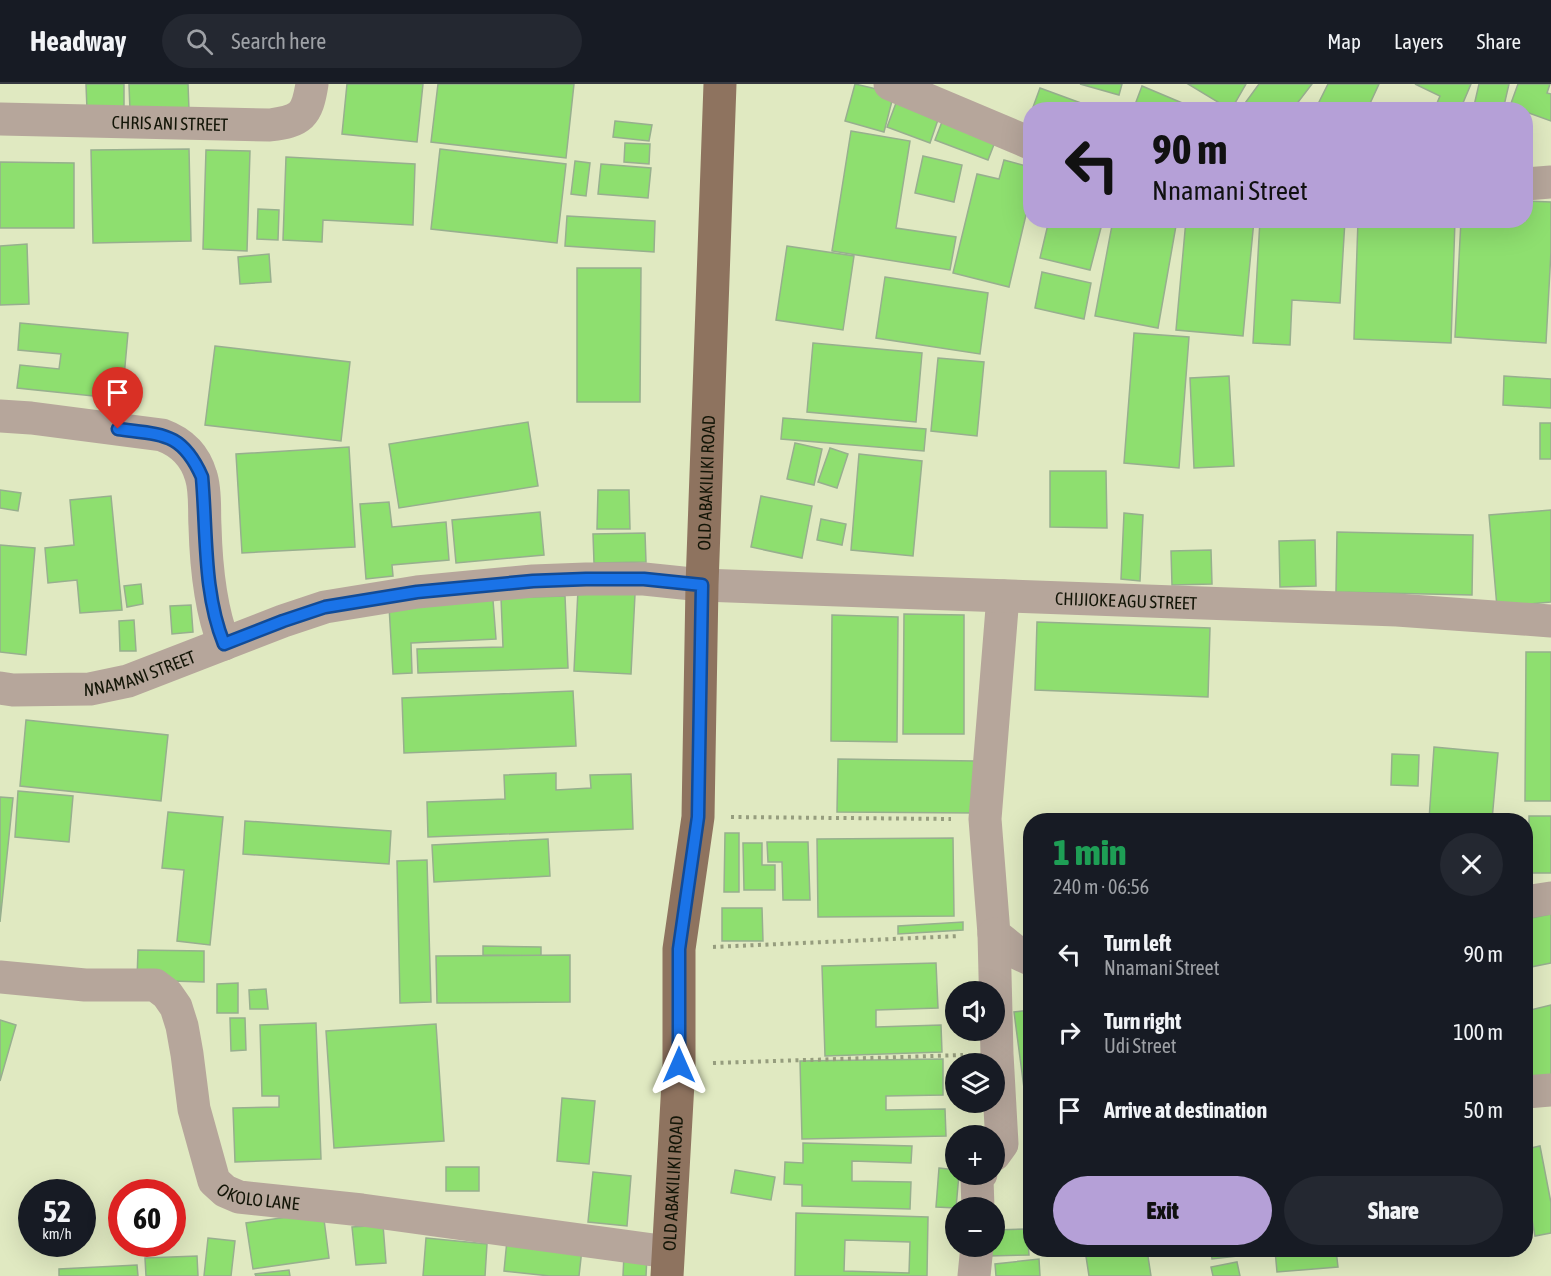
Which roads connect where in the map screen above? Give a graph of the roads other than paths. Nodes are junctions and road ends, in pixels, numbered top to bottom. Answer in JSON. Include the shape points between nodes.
{"nodes":[{"id":1,"x":312,"y":84,"type":"edge"},
{"id":2,"x":720,"y":84,"type":"edge"},
{"id":3,"x":890,"y":84,"type":"edge"},
{"id":4,"x":0,"y":119,"type":"edge"},
{"id":5,"x":1023,"y":140,"type":"edge"},
{"id":6,"x":1551,"y":182,"type":"edge"},
{"id":7,"x":1533,"y":183,"type":"edge"},
{"id":8,"x":0,"y":416,"type":"edge"},
{"id":9,"x":702,"y":585,"type":"junction"},
{"id":10,"x":1003,"y":596,"type":"junction"},
{"id":11,"x":1551,"y":621,"type":"edge"},
{"id":12,"x":224,"y":644,"type":"junction"},
{"id":13,"x":0,"y":688,"type":"edge"},
{"id":14,"x":1551,"y":898,"type":"edge"},
{"id":15,"x":1533,"y":901,"type":"edge"},
{"id":16,"x":994,"y":934,"type":"junction"},
{"id":17,"x":1023,"y":956,"type":"edge"},
{"id":18,"x":0,"y":977,"type":"edge"},
{"id":19,"x":1551,"y":1090,"type":"edge"},
{"id":20,"x":1533,"y":1091,"type":"edge"},
{"id":21,"x":1009,"y":1147,"type":"edge"},
{"id":22,"x":976,"y":1257,"type":"edge"},
{"id":23,"x":668,"y":1264,"type":"edge"},
{"id":24,"x":974,"y":1276,"type":"edge"}],
"edges":[{"from":1,"to":4,"type":"street","name":"CHRIS ANI STREET","via":[[308,107],[301,117],[270,125]]},
{"from":2,"to":9,"type":"main road","name":"OLD ABAKILIKI ROAD"},
{"from":3,"to":5,"type":"street"},
{"from":6,"to":7,"type":"street"},
{"from":8,"to":12,"type":"street","via":[[162,435],[176,440],[188,451],[202,477],[209,579]]},
{"from":9,"to":10,"type":"street","name":"CHIJIOKE AGU STREET"},
{"from":9,"to":12,"type":"street","name":"NNAMANI STREET","via":[[586,579],[417,592],[325,607]]},
{"from":9,"to":23,"type":"main road","name":"OLD ABAKILIKI ROAD","via":[[698,817],[679,949],[679,1065]]},
{"from":10,"to":11,"type":"street","name":"CHIJIOKE AGU STREET","via":[[1397,610]]},
{"from":10,"to":16,"type":"street","via":[[985,819]]},
{"from":12,"to":13,"type":"street","name":"NNAMANI STREET","via":[[145,676],[90,689]]},
{"from":14,"to":15,"type":"street"},
{"from":16,"to":17,"type":"street"},
{"from":16,"to":21,"type":"street","via":[[997,1053]]},
{"from":18,"to":23,"type":"street","name":"OKOLO LANE","via":[[86,985],[155,986],[167,994],[182,1026],[194,1109],[214,1181],[225,1191],[239,1197],[362,1210]]},
{"from":19,"to":20,"type":"street"},
{"from":22,"to":24,"type":"street"}]}
